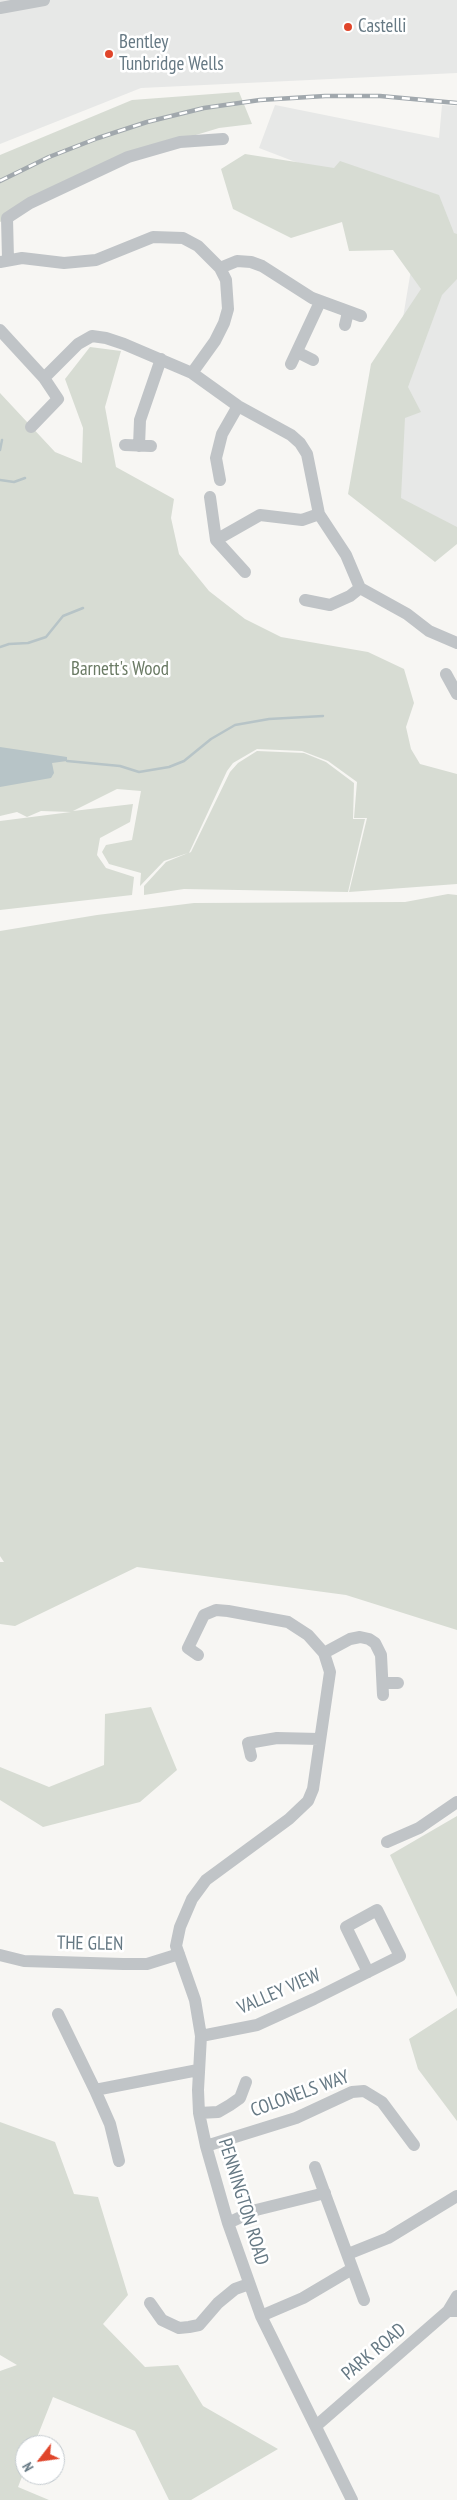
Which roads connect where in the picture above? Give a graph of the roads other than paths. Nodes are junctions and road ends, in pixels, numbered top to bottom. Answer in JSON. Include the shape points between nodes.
{"nodes":[{"id":1,"x":44,"y":0,"type":"edge"},
{"id":2,"x":0,"y":8,"type":"edge"},
{"id":3,"x":222,"y":138,"type":"dead end"},
{"id":4,"x":4,"y":260,"type":"edge"},
{"id":5,"x":220,"y":268,"type":"junction"},
{"id":6,"x":320,"y":302,"type":"junction"},
{"id":7,"x":345,"y":325,"type":"dead end"},
{"id":8,"x":0,"y":330,"type":"edge"},
{"id":9,"x":161,"y":359,"type":"junction"},
{"id":10,"x":313,"y":360,"type":"dead end"},
{"id":11,"x":192,"y":372,"type":"junction"},
{"id":12,"x":44,"y":378,"type":"junction"},
{"id":13,"x":238,"y":406,"type":"junction"},
{"id":14,"x":31,"y":428,"type":"dead end"},
{"id":15,"x":125,"y":446,"type":"dead end"},
{"id":16,"x":220,"y":480,"type":"dead end"},
{"id":17,"x":210,"y":497,"type":"dead end"},
{"id":18,"x":319,"y":514,"type":"junction"},
{"id":19,"x":216,"y":540,"type":"junction"},
{"id":20,"x":245,"y":572,"type":"dead end"},
{"id":21,"x":360,"y":588,"type":"junction"},
{"id":22,"x":305,"y":600,"type":"dead end"},
{"id":23,"x":457,"y":643,"type":"edge"},
{"id":24,"x":446,"y":674,"type":"dead end"},
{"id":25,"x":457,"y":694,"type":"edge"},
{"id":26,"x":324,"y":1653,"type":"junction"},
{"id":27,"x":198,"y":1655,"type":"dead end"},
{"id":28,"x":398,"y":1682,"type":"dead end"},
{"id":29,"x":319,"y":1739,"type":"junction"},
{"id":30,"x":251,"y":1756,"type":"dead end"},
{"id":31,"x":457,"y":1802,"type":"edge"},
{"id":32,"x":387,"y":1842,"type":"dead end"},
{"id":33,"x":179,"y":1954,"type":"junction"},
{"id":34,"x":0,"y":1956,"type":"edge"},
{"id":35,"x":368,"y":1972,"type":"junction"},
{"id":36,"x":58,"y":2014,"type":"dead end"},
{"id":37,"x":201,"y":2036,"type":"junction"},
{"id":38,"x":198,"y":2070,"type":"junction"},
{"id":39,"x":246,"y":2082,"type":"dead end"},
{"id":40,"x":95,"y":2090,"type":"junction"},
{"id":41,"x":199,"y":2113,"type":"junction"},
{"id":42,"x":206,"y":2146,"type":"junction"},
{"id":43,"x":414,"y":2146,"type":"dead end"},
{"id":44,"x":119,"y":2161,"type":"dead end"},
{"id":45,"x":315,"y":2167,"type":"dead end"},
{"id":46,"x":325,"y":2193,"type":"junction"},
{"id":47,"x":457,"y":2196,"type":"edge"},
{"id":48,"x":228,"y":2223,"type":"junction"},
{"id":49,"x":348,"y":2254,"type":"junction"},
{"id":50,"x":352,"y":2269,"type":"junction"},
{"id":51,"x":249,"y":2284,"type":"junction"},
{"id":52,"x":457,"y":2296,"type":"edge"},
{"id":53,"x":364,"y":2300,"type":"dead end"},
{"id":54,"x":150,"y":2303,"type":"dead end"},
{"id":55,"x":453,"y":2311,"type":"edge"},
{"id":56,"x":261,"y":2316,"type":"junction"},
{"id":57,"x":316,"y":2426,"type":"junction"},
{"id":58,"x":352,"y":2500,"type":"edge"}],
"edges":[{"from":1,"to":2,"type":"street"},
{"from":3,"to":4,"type":"street","via":[[180,142],[128,157],[30,203],[7,218]]},
{"from":4,"to":5,"type":"street","via":[[64,263],[96,260],[142,239],[167,236],[183,238],[198,246]]},
{"from":5,"to":6,"type":"street","via":[[237,262],[252,262]]},
{"from":5,"to":11,"type":"street","via":[[226,280],[226,316],[215,341]]},
{"from":6,"to":7,"type":"street","via":[[355,314]]},
{"from":6,"to":10,"type":"street","via":[[294,358]]},
{"from":8,"to":12,"type":"street"},
{"from":9,"to":11,"type":"street"},
{"from":9,"to":12,"type":"street","via":[[124,344],[92,336],[78,344]]},
{"from":9,"to":15,"type":"street","via":[[140,420],[145,446]]},
{"from":11,"to":13,"type":"street"},
{"from":12,"to":14,"type":"street","via":[[58,399]]},
{"from":13,"to":16,"type":"street","via":[[222,434],[216,458]]},
{"from":13,"to":18,"type":"street","via":[[300,442],[313,473]]},
{"from":17,"to":19,"type":"street"},
{"from":18,"to":19,"type":"street","via":[[302,520],[260,515]]},
{"from":18,"to":21,"type":"street","via":[[346,555]]},
{"from":19,"to":20,"type":"street"},
{"from":21,"to":22,"type":"street","via":[[330,605]]},
{"from":21,"to":23,"type":"street","via":[[407,614],[429,631]]},
{"from":24,"to":25,"type":"street"},
{"from":26,"to":27,"type":"street","via":[[308,1635],[288,1622],[216,1610],[204,1615],[188,1648]]},
{"from":26,"to":28,"type":"street","via":[[350,1639],[369,1639],[381,1655],[383,1689]]},
{"from":26,"to":29,"type":"street","name":"PENNINGTON ROAD","via":[[330,1672],[329,1690]]},
{"from":29,"to":30,"type":"street","via":[[277,1738],[248,1743]]},
{"from":29,"to":33,"type":"street","name":"PENNINGTON ROAD","via":[[314,1789],[302,1810],[206,1880],[192,1899],[180,1927],[176,1946]]},
{"from":31,"to":32,"type":"street","via":[[419,1828]]},
{"from":33,"to":34,"type":"street","name":"THE GLEN","via":[[147,1964],[24,1961]]},
{"from":33,"to":37,"type":"street","name":"PENNINGTON ROAD","via":[[195,2000]]},
{"from":35,"to":35,"type":"street","name":"VALLEY VIEW","via":[[400,1956],[377,1910],[346,1927]]},
{"from":35,"to":37,"type":"street","name":"VALLEY VIEW","via":[[257,2025]]},
{"from":36,"to":40,"type":"street"},
{"from":37,"to":38,"type":"street","name":"PENNINGTON ROAD"},
{"from":38,"to":40,"type":"street"},
{"from":38,"to":41,"type":"street","name":"PENNINGTON ROAD"},
{"from":39,"to":41,"type":"street","via":[[240,2098],[230,2105],[218,2112]]},
{"from":40,"to":44,"type":"street","via":[[110,2124]]},
{"from":41,"to":42,"type":"street","name":"PENNINGTON ROAD"},
{"from":42,"to":43,"type":"street","name":"COLONELS WAY","via":[[296,2118],[352,2092],[364,2091],[382,2102]]},
{"from":42,"to":48,"type":"street","name":"PENNINGTON ROAD"},
{"from":45,"to":46,"type":"street"},
{"from":46,"to":48,"type":"street","via":[[256,2210]]},
{"from":46,"to":49,"type":"street"},
{"from":47,"to":49,"type":"street","via":[[388,2238]]},
{"from":48,"to":51,"type":"street","name":"PENNINGTON ROAD"},
{"from":49,"to":50,"type":"street"},
{"from":50,"to":53,"type":"street"},
{"from":50,"to":56,"type":"street","via":[[303,2298]]},
{"from":51,"to":54,"type":"street","via":[[235,2289],[218,2303],[200,2325],[179,2328],[162,2320]]},
{"from":51,"to":56,"type":"street","name":"PENNINGTON ROAD"},
{"from":52,"to":55,"type":"street","name":"PARK ROAD"},
{"from":55,"to":57,"type":"street","name":"PARK ROAD"},
{"from":56,"to":57,"type":"street","name":"PENNINGTON ROAD"},
{"from":57,"to":58,"type":"street","name":"PENNINGTON ROAD"}]}
